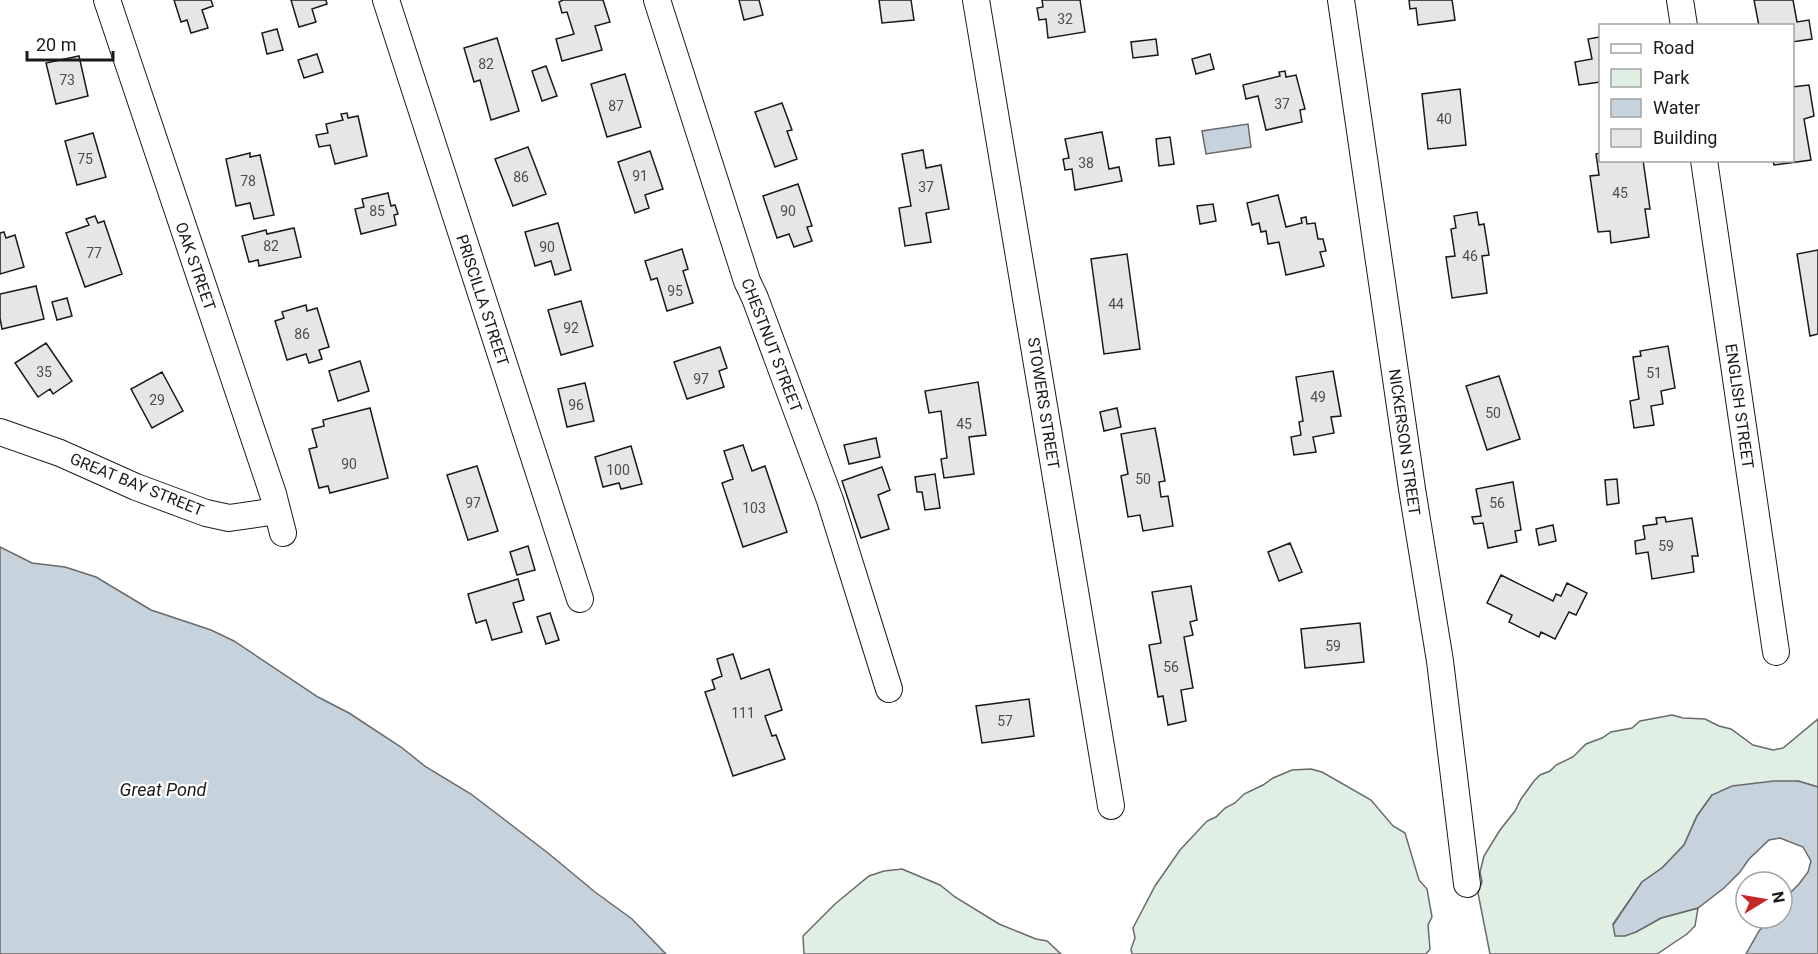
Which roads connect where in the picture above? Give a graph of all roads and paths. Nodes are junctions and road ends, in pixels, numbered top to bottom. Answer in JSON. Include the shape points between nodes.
{"nodes":[{"id":1,"x":107,"y":0,"type":"edge"},
{"id":2,"x":386,"y":0,"type":"edge"},
{"id":3,"x":657,"y":0,"type":"edge"},
{"id":4,"x":976,"y":0,"type":"edge"},
{"id":5,"x":1341,"y":0,"type":"edge"},
{"id":6,"x":1680,"y":0,"type":"edge"},
{"id":7,"x":1684,"y":24,"type":"edge"},
{"id":8,"x":1704,"y":162,"type":"edge"},
{"id":9,"x":0,"y":432,"type":"edge"},
{"id":10,"x":280,"y":522,"type":"joint"},
{"id":11,"x":580,"y":599,"type":"dead end"},
{"id":12,"x":1776,"y":652,"type":"dead end"},
{"id":13,"x":889,"y":689,"type":"dead end"},
{"id":14,"x":1111,"y":806,"type":"dead end"},
{"id":15,"x":1467,"y":884,"type":"dead end"}],
"edges":[{"from":1,"to":10,"type":"street","name":"OAK STREET"},
{"from":2,"to":11,"type":"street","name":"PRISCILLA STREET"},
{"from":3,"to":13,"type":"street","name":"CHESTNUT STREET","via":[[747,281],[830,500]]},
{"from":4,"to":14,"type":"street","name":"STOWERS STREET"},
{"from":5,"to":15,"type":"street","name":"NICKERSON STREET","via":[[1440,661]]},
{"from":6,"to":7,"type":"street"},
{"from":8,"to":12,"type":"street","name":"ENGLISH STREET"},
{"from":9,"to":10,"type":"street","name":"GREAT BAY STREET","via":[[206,513]]}]}
